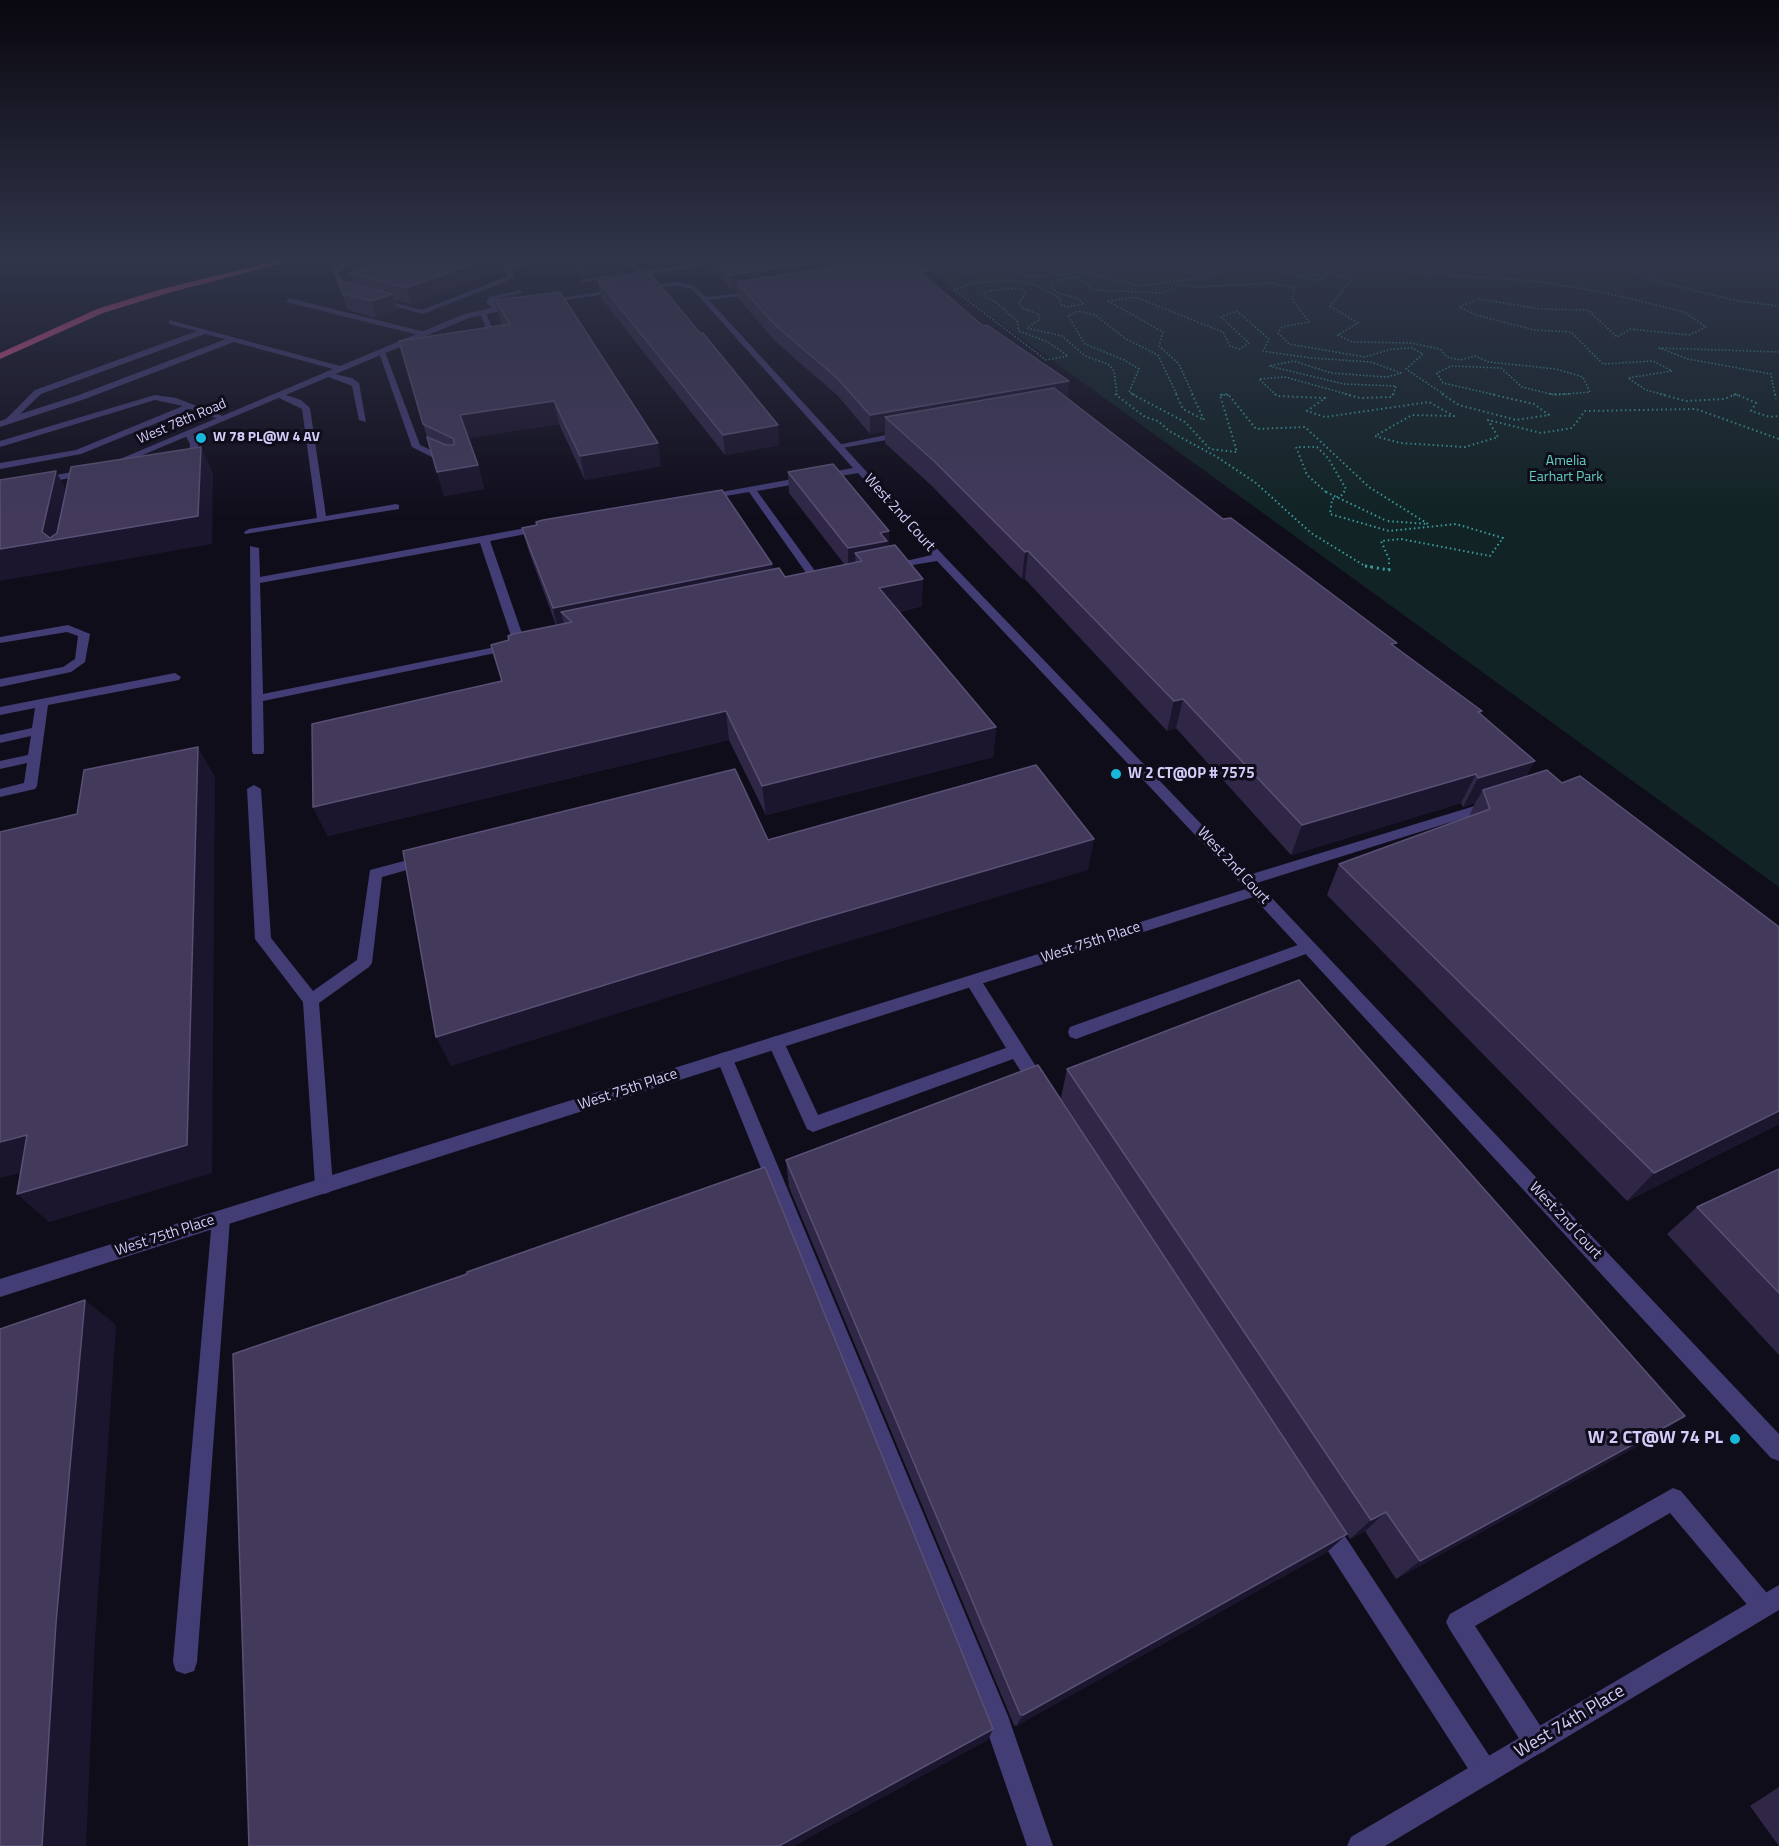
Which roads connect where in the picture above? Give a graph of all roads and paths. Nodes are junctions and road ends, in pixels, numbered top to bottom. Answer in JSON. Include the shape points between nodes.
{"nodes":[{"id":1,"x":26,"y":344,"type":"edge"},
{"id":2,"x":169,"y":344,"type":"edge"},
{"id":3,"x":221,"y":344,"type":"edge"},
{"id":4,"x":252,"y":344,"type":"edge"},
{"id":5,"x":408,"y":344,"type":"edge"},
{"id":6,"x":495,"y":344,"type":"edge"},
{"id":7,"x":746,"y":344,"type":"edge"},
{"id":8,"x":1025,"y":344,"type":"edge"},
{"id":9,"x":1051,"y":344,"type":"edge"},
{"id":10,"x":1071,"y":344,"type":"edge"},
{"id":11,"x":1085,"y":344,"type":"edge"},
{"id":12,"x":1136,"y":344,"type":"edge"},
{"id":13,"x":1160,"y":344,"type":"edge"},
{"id":14,"x":1229,"y":344,"type":"edge"},
{"id":15,"x":1247,"y":344,"type":"edge"},
{"id":16,"x":1266,"y":344,"type":"edge"},
{"id":17,"x":1290,"y":344,"type":"edge"},
{"id":18,"x":1416,"y":344,"type":"edge"},
{"id":19,"x":1584,"y":344,"type":"edge"},
{"id":20,"x":484,"y":346,"type":"edge"},
{"id":21,"x":381,"y":352,"type":"junction"},
{"id":22,"x":1779,"y":352,"type":"edge"},
{"id":23,"x":0,"y":356,"type":"edge"},
{"id":24,"x":341,"y":369,"type":"junction"},
{"id":25,"x":329,"y":374,"type":"junction"},
{"id":26,"x":280,"y":395,"type":"junction"},
{"id":27,"x":1776,"y":399,"type":"dead end"},
{"id":28,"x":191,"y":406,"type":"junction"},
{"id":29,"x":1779,"y":416,"type":"edge"},
{"id":30,"x":225,"y":418,"type":"junction"},
{"id":31,"x":363,"y":420,"type":"dead end"},
{"id":32,"x":4,"y":423,"type":"edge"},
{"id":33,"x":916,"y":432,"type":"edge"},
{"id":34,"x":189,"y":434,"type":"junction"},
{"id":35,"x":1779,"y":440,"type":"edge"},
{"id":36,"x":0,"y":444,"type":"edge"},
{"id":37,"x":837,"y":446,"type":"junction"},
{"id":38,"x":456,"y":465,"type":"edge"},
{"id":39,"x":0,"y":466,"type":"edge"},
{"id":40,"x":193,"y":470,"type":"edge"},
{"id":41,"x":860,"y":470,"type":"junction"},
{"id":42,"x":83,"y":474,"type":"junction"},
{"id":43,"x":0,"y":488,"type":"edge"},
{"id":44,"x":81,"y":488,"type":"edge"},
{"id":45,"x":751,"y":489,"type":"junction"},
{"id":46,"x":1337,"y":497,"type":"edge"},
{"id":47,"x":1337,"y":497,"type":"edge"},
{"id":48,"x":1337,"y":497,"type":"edge"},
{"id":49,"x":1337,"y":497,"type":"edge"},
{"id":50,"x":693,"y":500,"type":"edge"},
{"id":51,"x":396,"y":507,"type":"dead end"},
{"id":52,"x":322,"y":520,"type":"junction"},
{"id":53,"x":554,"y":526,"type":"edge"},
{"id":54,"x":249,"y":532,"type":"dead end"},
{"id":55,"x":484,"y":539,"type":"junction"},
{"id":56,"x":254,"y":548,"type":"dead end"},
{"id":57,"x":939,"y":557,"type":"junction"},
{"id":58,"x":884,"y":568,"type":"edge"},
{"id":59,"x":255,"y":581,"type":"junction"},
{"id":60,"x":818,"y":582,"type":"edge"},
{"id":61,"x":0,"y":640,"type":"edge"},
{"id":62,"x":175,"y":677,"type":"dead end"},
{"id":63,"x":0,"y":683,"type":"edge"},
{"id":64,"x":257,"y":699,"type":"junction"},
{"id":65,"x":42,"y":703,"type":"junction"},
{"id":66,"x":0,"y":711,"type":"edge"},
{"id":67,"x":38,"y":731,"type":"junction"},
{"id":68,"x":0,"y":739,"type":"edge"},
{"id":69,"x":258,"y":751,"type":"dead end"},
{"id":70,"x":33,"y":758,"type":"junction"},
{"id":71,"x":0,"y":765,"type":"edge"},
{"id":72,"x":254,"y":789,"type":"dead end"},
{"id":73,"x":0,"y":793,"type":"edge"},
{"id":74,"x":1503,"y":801,"type":"edge"},
{"id":75,"x":432,"y":858,"type":"edge"},
{"id":76,"x":1252,"y":886,"type":"junction"},
{"id":77,"x":1309,"y":947,"type":"junction"},
{"id":78,"x":973,"y":981,"type":"junction"},
{"id":79,"x":311,"y":1000,"type":"junction"},
{"id":80,"x":1076,"y":1032,"type":"dead end"},
{"id":81,"x":776,"y":1043,"type":"junction"},
{"id":82,"x":1017,"y":1051,"type":"junction"},
{"id":83,"x":725,"y":1059,"type":"junction"},
{"id":84,"x":1049,"y":1101,"type":"edge"},
{"id":85,"x":324,"y":1186,"type":"junction"},
{"id":86,"x":221,"y":1219,"type":"junction"},
{"id":87,"x":0,"y":1288,"type":"edge"},
{"id":88,"x":1779,"y":1450,"type":"edge"},
{"id":89,"x":1315,"y":1511,"type":"edge"},
{"id":90,"x":1771,"y":1601,"type":"edge"},
{"id":91,"x":185,"y":1662,"type":"dead end"},
{"id":92,"x":1536,"y":1742,"type":"junction"},
{"id":93,"x":1485,"y":1772,"type":"junction"},
{"id":94,"x":1040,"y":1846,"type":"edge"},
{"id":95,"x":1360,"y":1846,"type":"edge"}],
"edges":[{"from":1,"to":23,"type":"highway"},
{"from":2,"to":32,"type":"street","via":[[38,392]]},
{"from":3,"to":32,"type":"street"},
{"from":4,"to":24,"type":"street"},
{"from":5,"to":21,"type":"street","name":"West 78th Road"},
{"from":6,"to":20,"type":"street"},
{"from":7,"to":37,"type":"street","name":"West 2nd Court"},
{"from":8,"to":9,"type":"path","bridge":true,"via":[[1046,360],[1068,356]]},
{"from":10,"to":49,"type":"path","bridge":true,"via":[[1085,356],[1108,363],[1114,371],[1115,394],[1145,417],[1158,421],[1256,483],[1311,533],[1365,566],[1389,570],[1381,541],[1401,539],[1490,556],[1503,538],[1456,524],[1389,531],[1330,514],[1332,499]]},
{"from":11,"to":46,"type":"path","bridge":true,"via":[[1139,369],[1130,392],[1185,422],[1210,448],[1237,452],[1220,395],[1227,394],[1256,429],[1305,427],[1369,487],[1428,524],[1387,521]]},
{"from":12,"to":13,"type":"path","bridge":true,"via":[[1158,355],[1183,409],[1204,420],[1179,363]]},
{"from":14,"to":15,"type":"path","bridge":true,"via":[[1240,349]]},
{"from":16,"to":35,"type":"path","bridge":true,"via":[[1263,351],[1371,362],[1401,373],[1387,377],[1331,373],[1294,361],[1269,366],[1344,384],[1396,386],[1392,397],[1360,398],[1286,377],[1259,379],[1278,396],[1325,398],[1306,411],[1325,417],[1429,402],[1454,416],[1412,415],[1375,436],[1400,443],[1465,447],[1498,437],[1488,420],[1541,433],[1572,428],[1585,411],[1696,409]]},
{"from":17,"to":18,"type":"path","bridge":true,"via":[[1365,357],[1412,348],[1423,354],[1406,369],[1459,405],[1516,420],[1549,415],[1534,404],[1443,383],[1437,373],[1451,366],[1501,368],[1522,387],[1555,395],[1590,392],[1583,377],[1556,369],[1489,362],[1475,356],[1461,360],[1447,357],[1440,349]]},
{"from":19,"to":29,"type":"path","via":[[1604,364],[1653,361],[1672,371],[1628,378],[1646,390],[1686,401],[1724,399],[1736,394],[1756,403],[1751,411]]},
{"from":21,"to":24,"type":"street","name":"West 78th Road"},
{"from":21,"to":38,"type":"street","via":[[416,447]]},
{"from":22,"to":27,"type":"path","via":[[1659,348],[1688,359],[1771,374]]},
{"from":24,"to":25,"type":"street","name":"West 78th Road"},
{"from":25,"to":26,"type":"street","name":"West 78th Road"},
{"from":25,"to":31,"type":"street","via":[[356,385]]},
{"from":26,"to":30,"type":"street","name":"West 78th Road"},
{"from":26,"to":52,"type":"street","via":[[306,408]]},
{"from":28,"to":30,"type":"street"},
{"from":28,"to":36,"type":"street","via":[[173,400],[140,400]]},
{"from":28,"to":39,"type":"street","via":[[78,452]]},
{"from":30,"to":34,"type":"street","name":"West 78th Road"},
{"from":33,"to":37,"type":"street"},
{"from":34,"to":40,"type":"street","via":[[194,444]]},
{"from":34,"to":42,"type":"street","name":"West 78th Road"},
{"from":37,"to":41,"type":"street","name":"West 2nd Court"},
{"from":41,"to":45,"type":"street"},
{"from":41,"to":57,"type":"street","name":"West 2nd Court"},
{"from":42,"to":43,"type":"street","name":"West 78th Road"},
{"from":42,"to":44,"type":"street"},
{"from":45,"to":50,"type":"street"},
{"from":45,"to":60,"type":"street"},
{"from":47,"to":48,"type":"path","bridge":true,"via":[[1307,475],[1296,447],[1317,447],[1328,458],[1346,489]]},
{"from":51,"to":52,"type":"street"},
{"from":52,"to":54,"type":"street"},
{"from":53,"to":55,"type":"street"},
{"from":55,"to":59,"type":"street"},
{"from":55,"to":64,"type":"street","via":[[525,644]]},
{"from":56,"to":59,"type":"street"},
{"from":57,"to":58,"type":"street"},
{"from":57,"to":76,"type":"street","name":"West 2nd Court"},
{"from":59,"to":64,"type":"street"},
{"from":61,"to":63,"type":"street","via":[[68,628],[84,634],[81,660],[67,670]]},
{"from":62,"to":65,"type":"street"},
{"from":64,"to":69,"type":"street"},
{"from":65,"to":66,"type":"street"},
{"from":65,"to":67,"type":"street"},
{"from":67,"to":68,"type":"street"},
{"from":67,"to":70,"type":"street"},
{"from":70,"to":71,"type":"street"},
{"from":70,"to":73,"type":"street","via":[[30,786]]},
{"from":72,"to":79,"type":"street","via":[[263,939]]},
{"from":74,"to":76,"type":"street","name":"West 75th Place"},
{"from":75,"to":79,"type":"street","via":[[375,874],[364,963]]},
{"from":76,"to":77,"type":"street","name":"West 2nd Court"},
{"from":76,"to":78,"type":"street","name":"West 75th Place"},
{"from":77,"to":80,"type":"street"},
{"from":77,"to":88,"type":"street","name":"West 2nd Court"},
{"from":78,"to":81,"type":"street","name":"West 75th Place"},
{"from":78,"to":82,"type":"street"},
{"from":79,"to":85,"type":"street"},
{"from":81,"to":82,"type":"street","via":[[813,1124]]},
{"from":81,"to":83,"type":"street","name":"West 75th Place"},
{"from":82,"to":84,"type":"street"},
{"from":83,"to":85,"type":"street","name":"West 75th Place"},
{"from":83,"to":94,"type":"street","via":[[995,1716]]},
{"from":85,"to":86,"type":"street","name":"West 75th Place"},
{"from":86,"to":87,"type":"street","name":"West 75th Place"},
{"from":86,"to":91,"type":"street"},
{"from":89,"to":93,"type":"street"},
{"from":90,"to":92,"type":"street","name":"West 74th Place"},
{"from":90,"to":92,"type":"street","via":[[1673,1499],[1458,1622]]},
{"from":92,"to":93,"type":"street","name":"West 74th Place"},
{"from":93,"to":95,"type":"street","name":"West 74th Place"}]}
